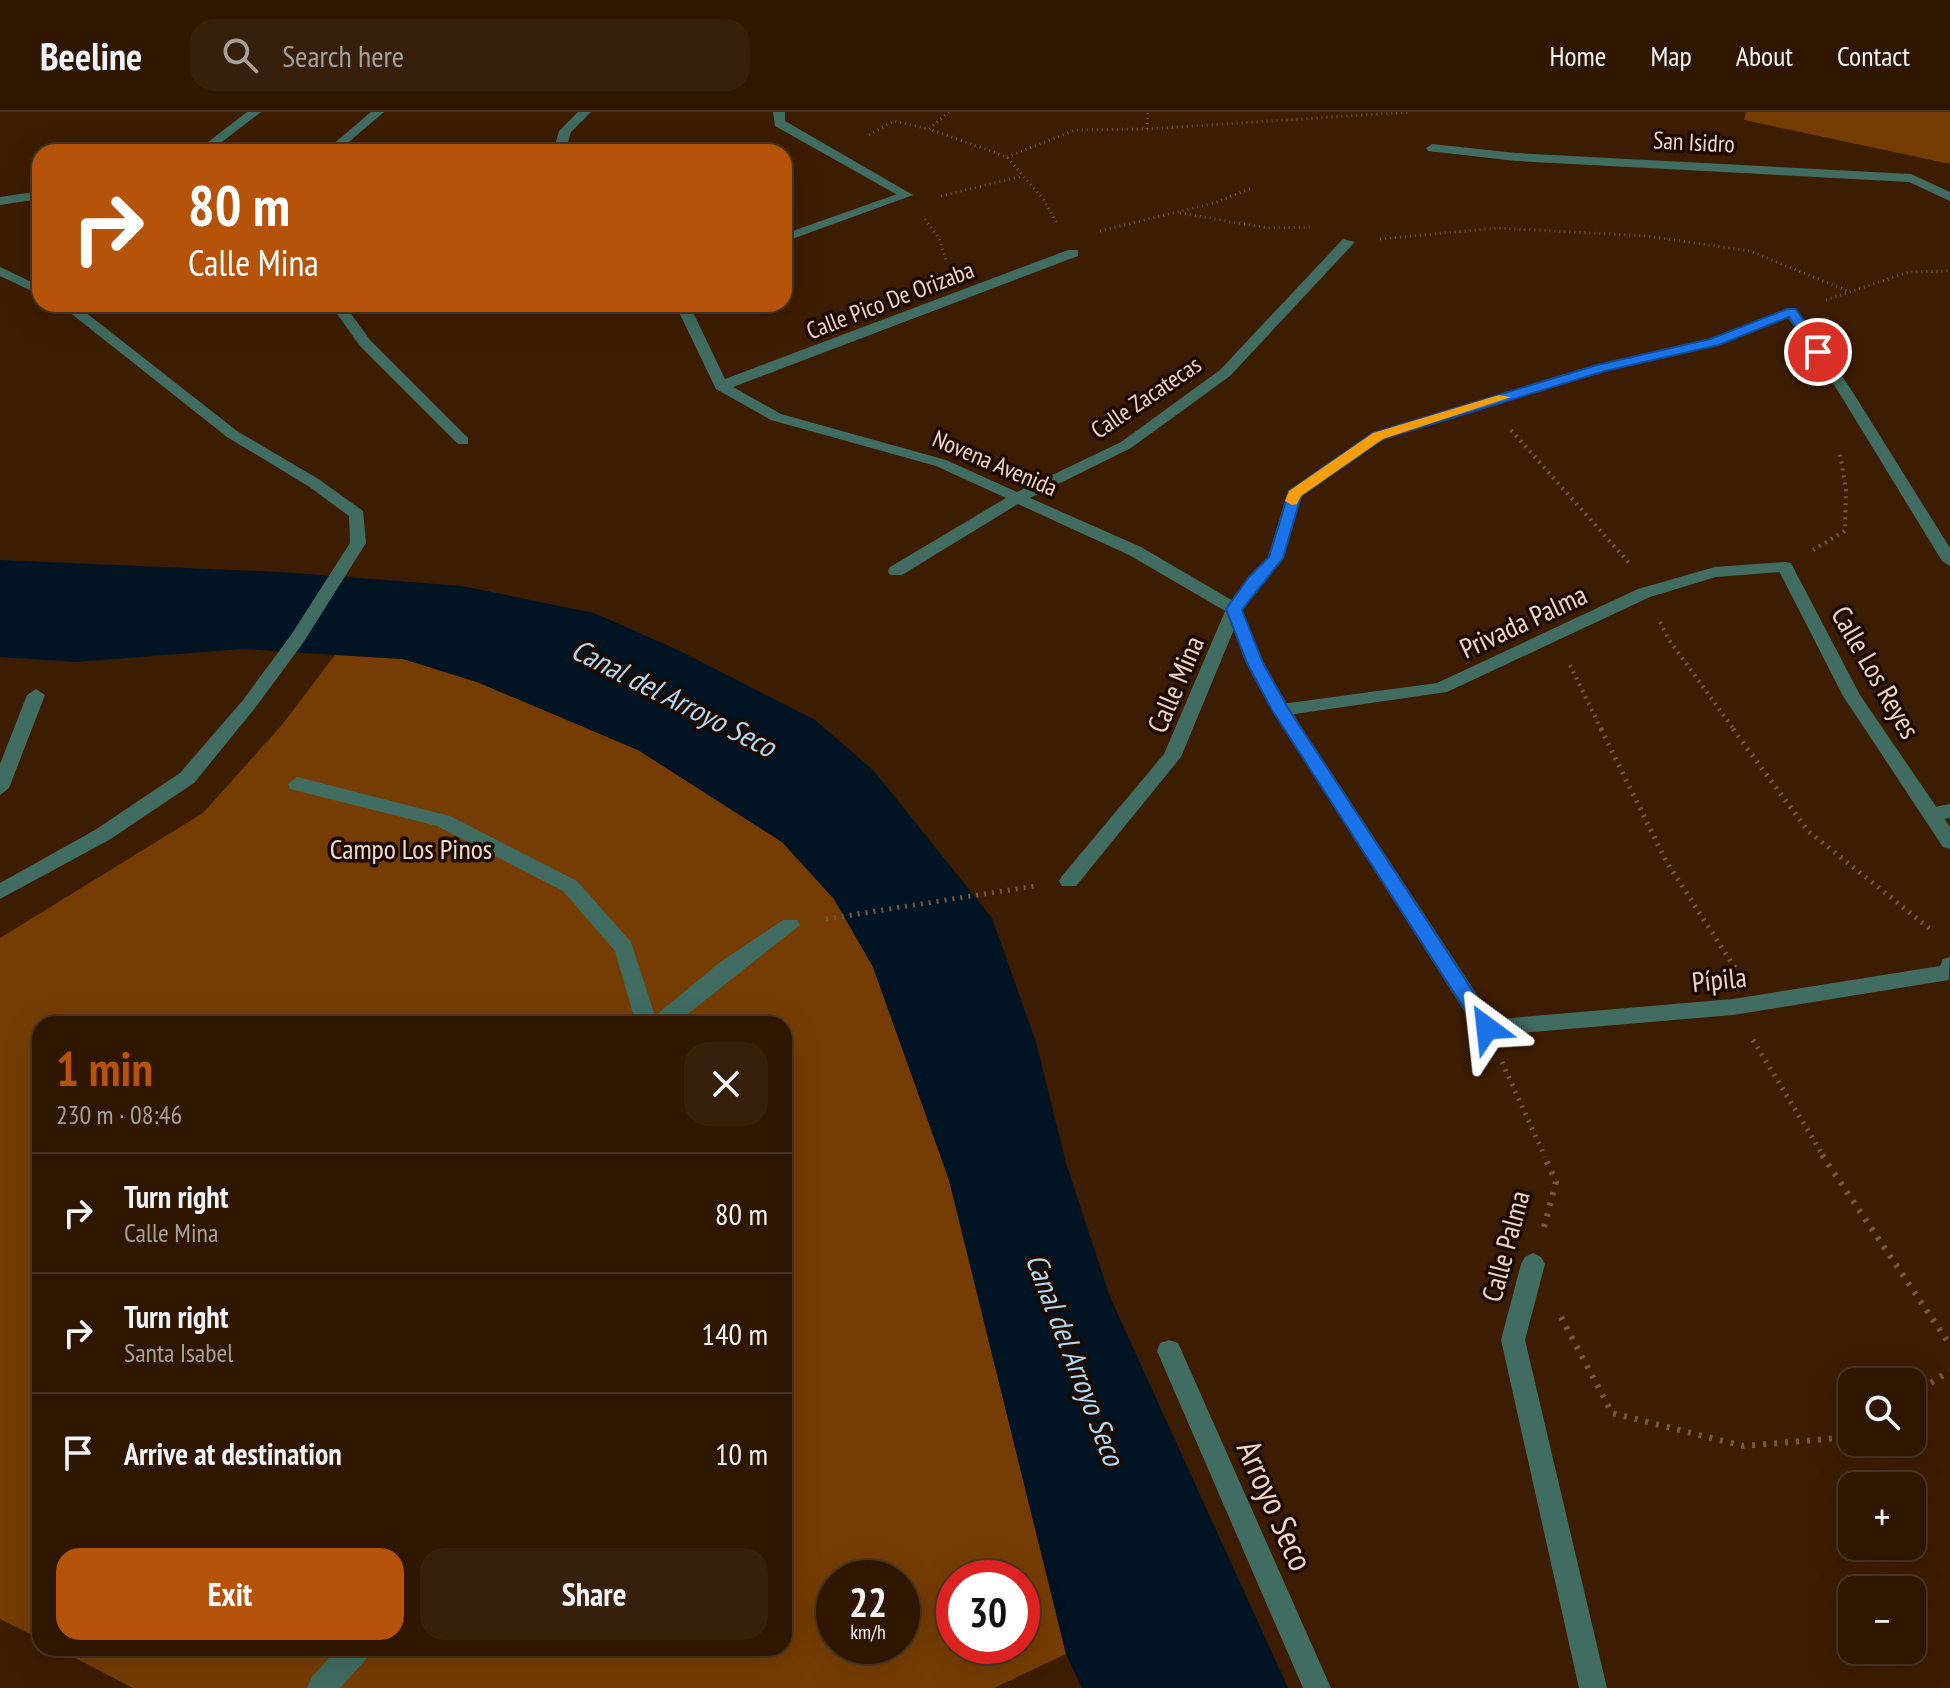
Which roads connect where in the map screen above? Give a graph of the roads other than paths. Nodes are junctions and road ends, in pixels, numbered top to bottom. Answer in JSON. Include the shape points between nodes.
{"nodes":[{"id":1,"x":255,"y":112,"type":"edge"},
{"id":2,"x":378,"y":112,"type":"edge"},
{"id":3,"x":585,"y":112,"type":"edge"},
{"id":4,"x":779,"y":112,"type":"edge"},
{"id":5,"x":212,"y":144,"type":"edge"},
{"id":6,"x":340,"y":144,"type":"edge"},
{"id":7,"x":561,"y":144,"type":"edge"},
{"id":8,"x":1432,"y":148,"type":"dead end"},
{"id":9,"x":32,"y":196,"type":"edge"},
{"id":10,"x":1950,"y":197,"type":"edge"},
{"id":11,"x":0,"y":201,"type":"edge"},
{"id":12,"x":792,"y":236,"type":"edge"},
{"id":13,"x":1354,"y":241,"type":"road end"},
{"id":14,"x":1073,"y":253,"type":"road end"},
{"id":15,"x":0,"y":271,"type":"edge"},
{"id":16,"x":32,"y":287,"type":"edge"},
{"id":17,"x":76,"y":312,"type":"edge"},
{"id":18,"x":343,"y":312,"type":"edge"},
{"id":19,"x":686,"y":312,"type":"edge"},
{"id":20,"x":721,"y":386,"type":"junction"},
{"id":21,"x":463,"y":441,"type":"dead end"},
{"id":22,"x":1019,"y":497,"type":"junction"},
{"id":23,"x":1950,"y":561,"type":"edge"},
{"id":24,"x":1785,"y":567,"type":"joint"},
{"id":25,"x":896,"y":571,"type":"dead end"},
{"id":26,"x":1234,"y":609,"type":"junction"},
{"id":27,"x":36,"y":695,"type":"dead end"},
{"id":28,"x":1281,"y":710,"type":"junction"},
{"id":29,"x":297,"y":784,"type":"dead end"},
{"id":30,"x":0,"y":788,"type":"edge"},
{"id":31,"x":1940,"y":813,"type":"edge"},
{"id":32,"x":1950,"y":842,"type":"edge"},
{"id":33,"x":1069,"y":881,"type":"road end"},
{"id":34,"x":0,"y":892,"type":"edge"},
{"id":35,"x":790,"y":925,"type":"road end"},
{"id":36,"x":1950,"y":965,"type":"edge"},
{"id":37,"x":645,"y":1016,"type":"edge"},
{"id":38,"x":670,"y":1016,"type":"edge"},
{"id":39,"x":1533,"y":1264,"type":"road end"},
{"id":40,"x":1169,"y":1351,"type":"dead end"},
{"id":41,"x":350,"y":1656,"type":"edge"},
{"id":42,"x":321,"y":1688,"type":"edge"},
{"id":43,"x":1317,"y":1688,"type":"edge"},
{"id":44,"x":1593,"y":1688,"type":"edge"}],
"edges":[{"from":1,"to":5,"type":"street"},
{"from":2,"to":6,"type":"street"},
{"from":3,"to":7,"type":"street","via":[[565,131]]},
{"from":4,"to":12,"type":"street","via":[[779,123],[910,199]]},
{"from":8,"to":10,"type":"street","name":"San Isidro","via":[[1911,178]]},
{"from":9,"to":11,"type":"street"},
{"from":13,"to":22,"type":"street","name":"Calle Zacatecas","via":[[1225,373],[1126,445]]},
{"from":14,"to":20,"type":"street","name":"Calle Pico De Orizaba"},
{"from":15,"to":16,"type":"street"},
{"from":17,"to":34,"type":"street","via":[[232,434],[357,514],[358,543],[297,639],[187,778],[102,835]]},
{"from":18,"to":21,"type":"street","via":[[365,343]]},
{"from":19,"to":20,"type":"street"},
{"from":20,"to":22,"type":"street","name":"Novena Avenida","via":[[776,417],[941,463]]},
{"from":22,"to":25,"type":"street","name":"Calle Zacatecas"},
{"from":22,"to":26,"type":"street","name":"Novena Avenida","via":[[1135,551]]},
{"from":23,"to":26,"type":"street","name":"Calle Mina","via":[[1791,312],[1714,342],[1602,368],[1378,436],[1294,494],[1276,558]]},
{"from":24,"to":28,"type":"street","name":"Privada Palma","via":[[1715,572],[1644,593],[1441,688]]},
{"from":24,"to":31,"type":"street","name":"Calle Los Reyes","via":[[1852,696]]},
{"from":26,"to":28,"type":"street"},
{"from":26,"to":33,"type":"street","name":"Calle Mina","via":[[1172,757]]},
{"from":27,"to":30,"type":"street"},
{"from":28,"to":36,"type":"street","name":"Pípila","via":[[1487,1028],[1733,1007],[1949,972]]},
{"from":29,"to":37,"type":"street","via":[[443,821],[570,886],[624,948]]},
{"from":31,"to":32,"type":"street","name":"Calle Los Reyes"},
{"from":35,"to":38,"type":"street"},
{"from":39,"to":44,"type":"street","name":"Calle Palma","via":[[1513,1340]]},
{"from":40,"to":43,"type":"street","name":"Arroyo Seco"},
{"from":41,"to":42,"type":"street"}]}
